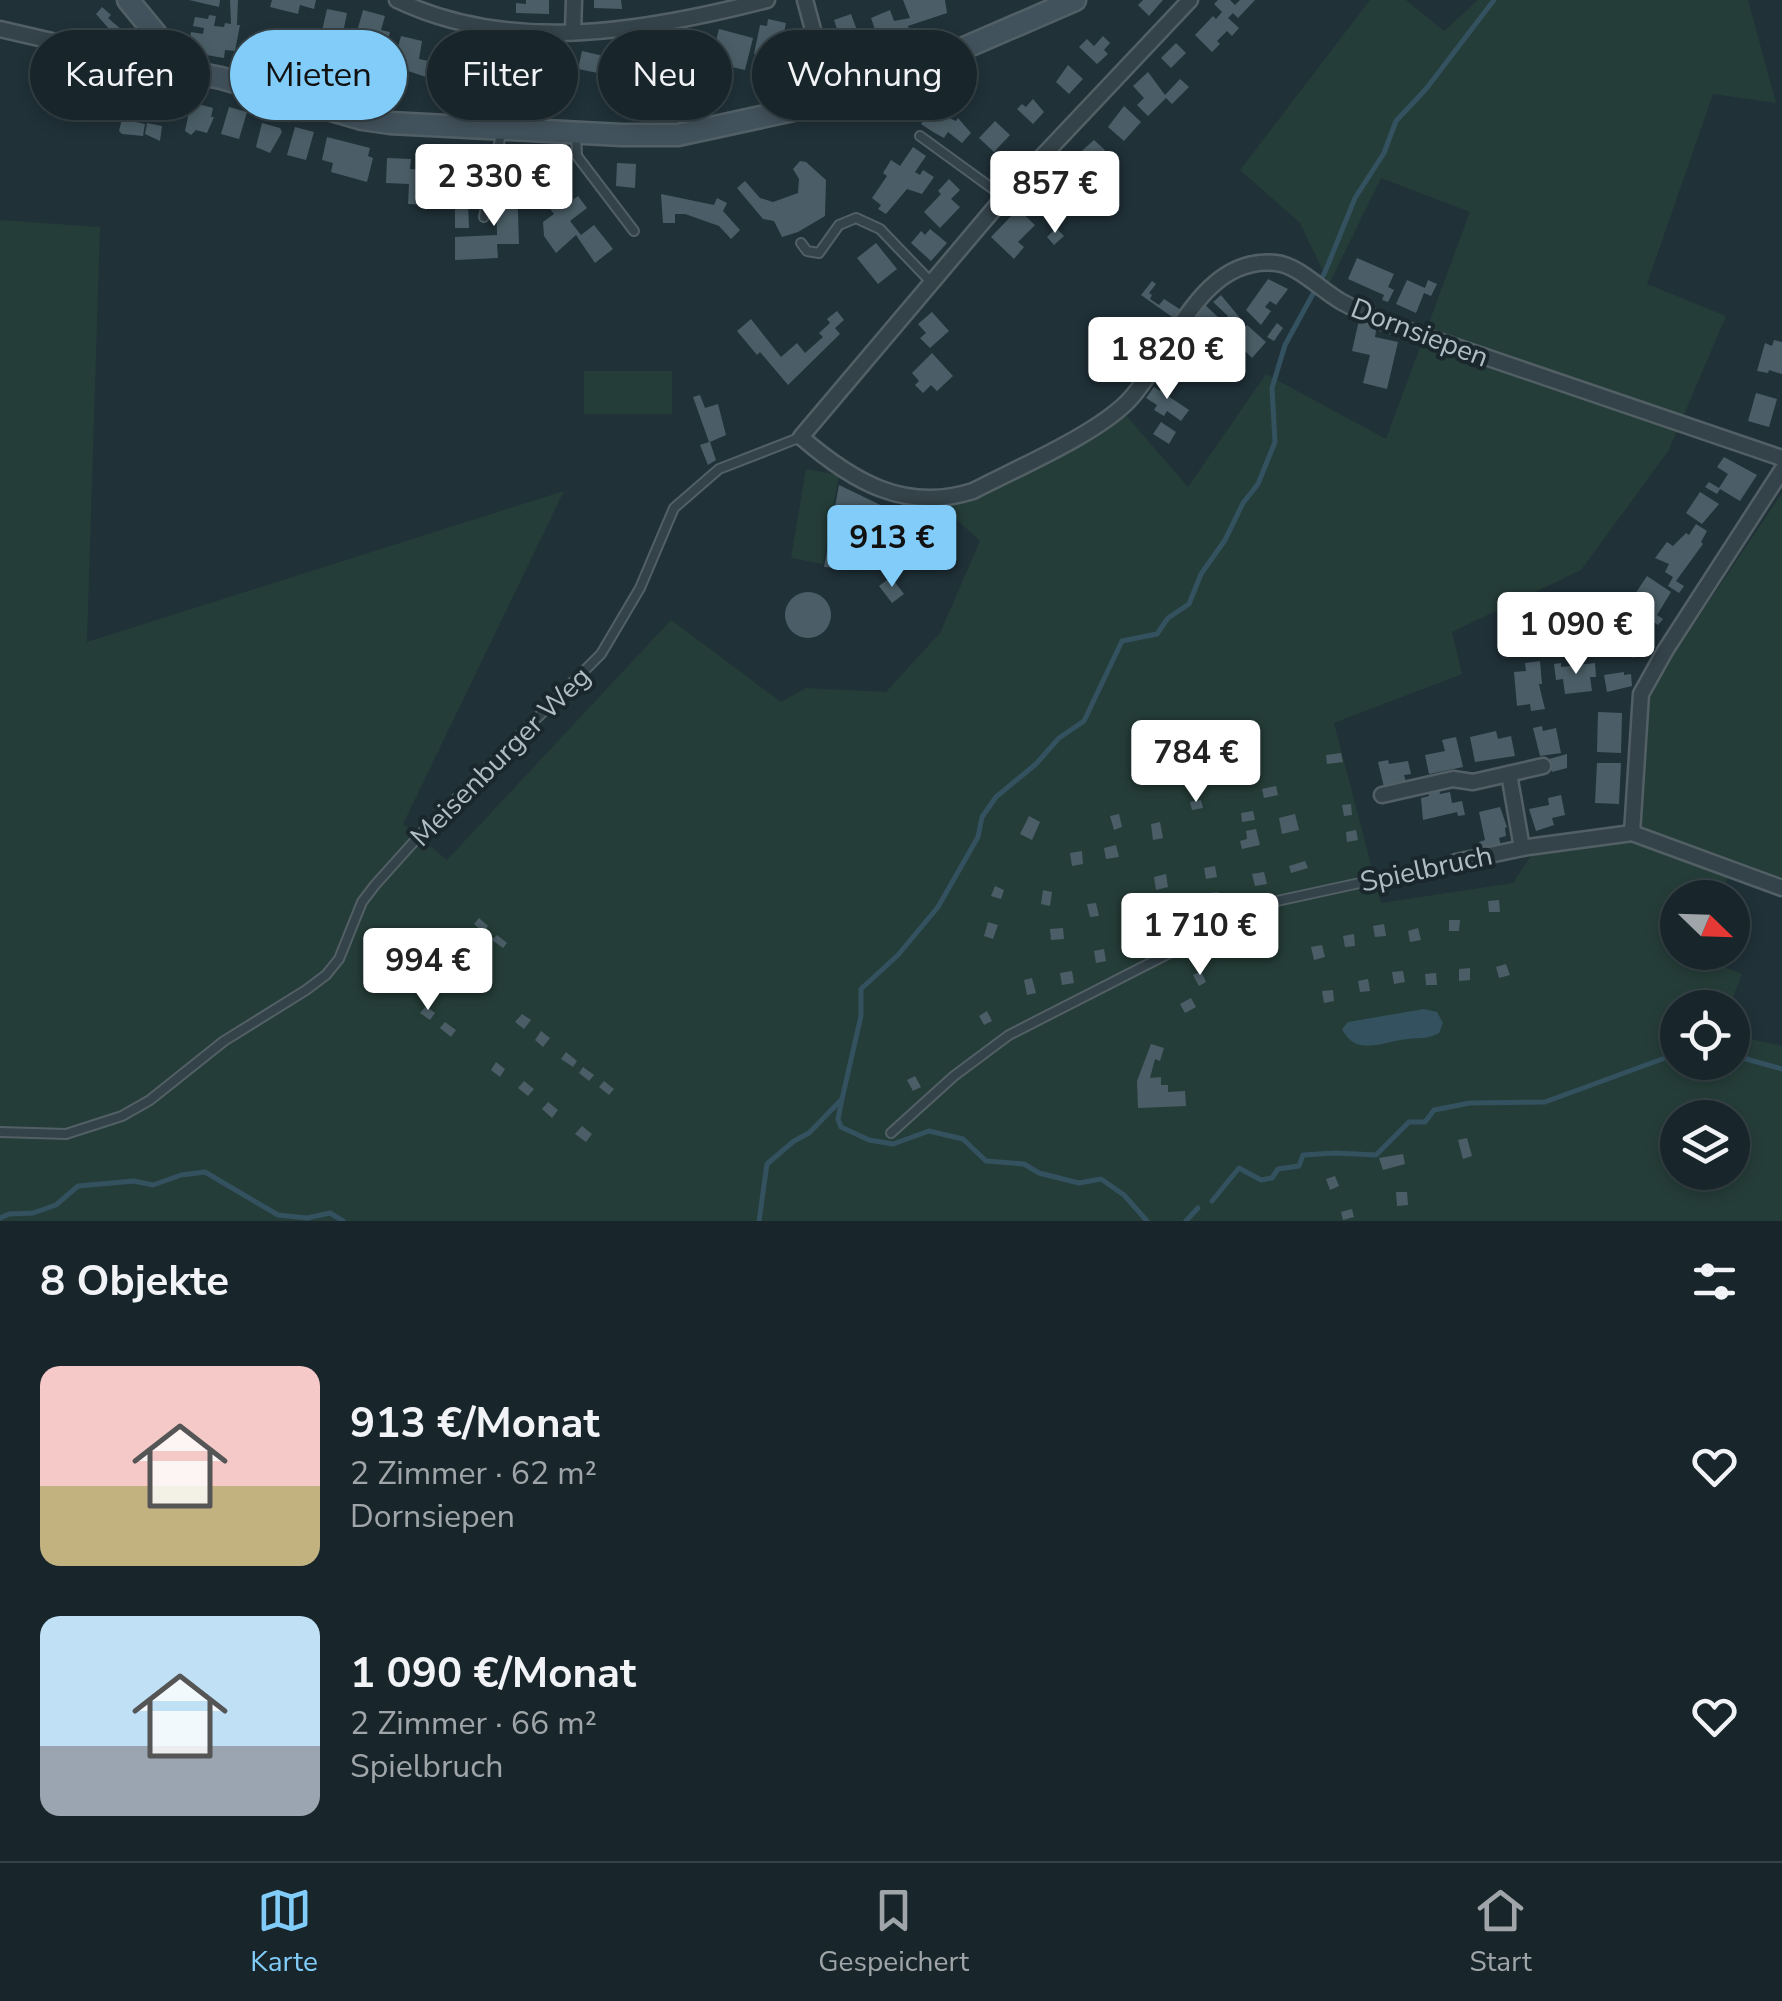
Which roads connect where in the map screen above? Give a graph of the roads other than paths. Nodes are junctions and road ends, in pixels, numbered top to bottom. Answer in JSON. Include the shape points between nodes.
{"nodes":[{"id":1,"x":128,"y":0,"type":"edge"},
{"id":2,"x":397,"y":0,"type":"edge"},
{"id":3,"x":574,"y":0,"type":"edge"},
{"id":4,"x":767,"y":0,"type":"edge"},
{"id":5,"x":805,"y":0,"type":"edge"},
{"id":6,"x":1075,"y":0,"type":"edge"},
{"id":7,"x":1190,"y":0,"type":"edge"},
{"id":8,"x":0,"y":28,"type":"edge"},
{"id":9,"x":153,"y":30,"type":"edge"},
{"id":10,"x":512,"y":30,"type":"edge"},
{"id":11,"x":573,"y":30,"type":"edge"},
{"id":12,"x":813,"y":30,"type":"edge"},
{"id":13,"x":578,"y":31,"type":"edge"},
{"id":14,"x":30,"y":35,"type":"edge"},
{"id":15,"x":977,"y":43,"type":"edge"},
{"id":16,"x":210,"y":76,"type":"edge"},
{"id":17,"x":755,"y":120,"type":"edge"},
{"id":18,"x":502,"y":130,"type":"junction"},
{"id":19,"x":576,"y":133,"type":"junction"},
{"id":20,"x":920,"y":136,"type":"dead end"},
{"id":21,"x":1004,"y":197,"type":"junction"},
{"id":22,"x":484,"y":217,"type":"dead end"},
{"id":23,"x":634,"y":231,"type":"dead end"},
{"id":24,"x":801,"y":243,"type":"dead end"},
{"id":25,"x":932,"y":282,"type":"junction"},
{"id":26,"x":801,"y":437,"type":"junction"},
{"id":27,"x":1782,"y":458,"type":"edge"},
{"id":28,"x":1782,"y":470,"type":"edge"},
{"id":29,"x":1543,"y":766,"type":"dead end"},
{"id":30,"x":1509,"y":774,"type":"junction"},
{"id":31,"x":1382,"y":795,"type":"dead end"},
{"id":32,"x":1632,"y":832,"type":"junction"},
{"id":33,"x":1522,"y":848,"type":"junction"},
{"id":34,"x":1456,"y":862,"type":"joint"},
{"id":35,"x":1782,"y":888,"type":"edge"},
{"id":36,"x":0,"y":1132,"type":"edge"},
{"id":37,"x":891,"y":1133,"type":"dead end"}],
"edges":[{"from":1,"to":9,"type":"main road"},
{"from":2,"to":10,"type":"street","via":[[482,29]]},
{"from":3,"to":11,"type":"street"},
{"from":4,"to":13,"type":"street","via":[[672,22]]},
{"from":5,"to":12,"type":"street"},
{"from":6,"to":15,"type":"main road"},
{"from":7,"to":21,"type":"street","name":"Meisenburger Weg"},
{"from":8,"to":14,"type":"street"},
{"from":16,"to":18,"type":"main road","via":[[370,121]]},
{"from":17,"to":19,"type":"main road","via":[[665,137]]},
{"from":18,"to":19,"type":"main road"},
{"from":18,"to":22,"type":"lane"},
{"from":19,"to":23,"type":"lane","via":[[577,156]]},
{"from":20,"to":21,"type":"lane"},
{"from":21,"to":25,"type":"street","name":"Meisenburger Weg"},
{"from":24,"to":25,"type":"lane","via":[[819,253],[839,226],[856,218],[880,229]]},
{"from":25,"to":26,"type":"street","name":"Meisenburger Weg"},
{"from":26,"to":27,"type":"street","name":"Dornsiepen","via":[[836,467],[879,488],[920,500],[973,491],[1122,408],[1198,299],[1222,278],[1272,263],[1401,329]]},
{"from":26,"to":36,"type":"lane","name":"Meisenburger Weg","via":[[719,469],[674,508],[602,654],[375,885],[326,975],[122,1116],[66,1134]]},
{"from":28,"to":32,"type":"street","via":[[1644,689]]},
{"from":29,"to":30,"type":"street"},
{"from":30,"to":31,"type":"street"},
{"from":30,"to":33,"type":"street","name":"Spielbruch"},
{"from":32,"to":33,"type":"street","name":"Spielbruch"},
{"from":32,"to":35,"type":"street","name":"Spielbruch"},
{"from":33,"to":34,"type":"street","name":"Spielbruch"},
{"from":34,"to":37,"type":"lane","name":"Spielbruch","via":[[1264,906],[1009,1036]]}]}
